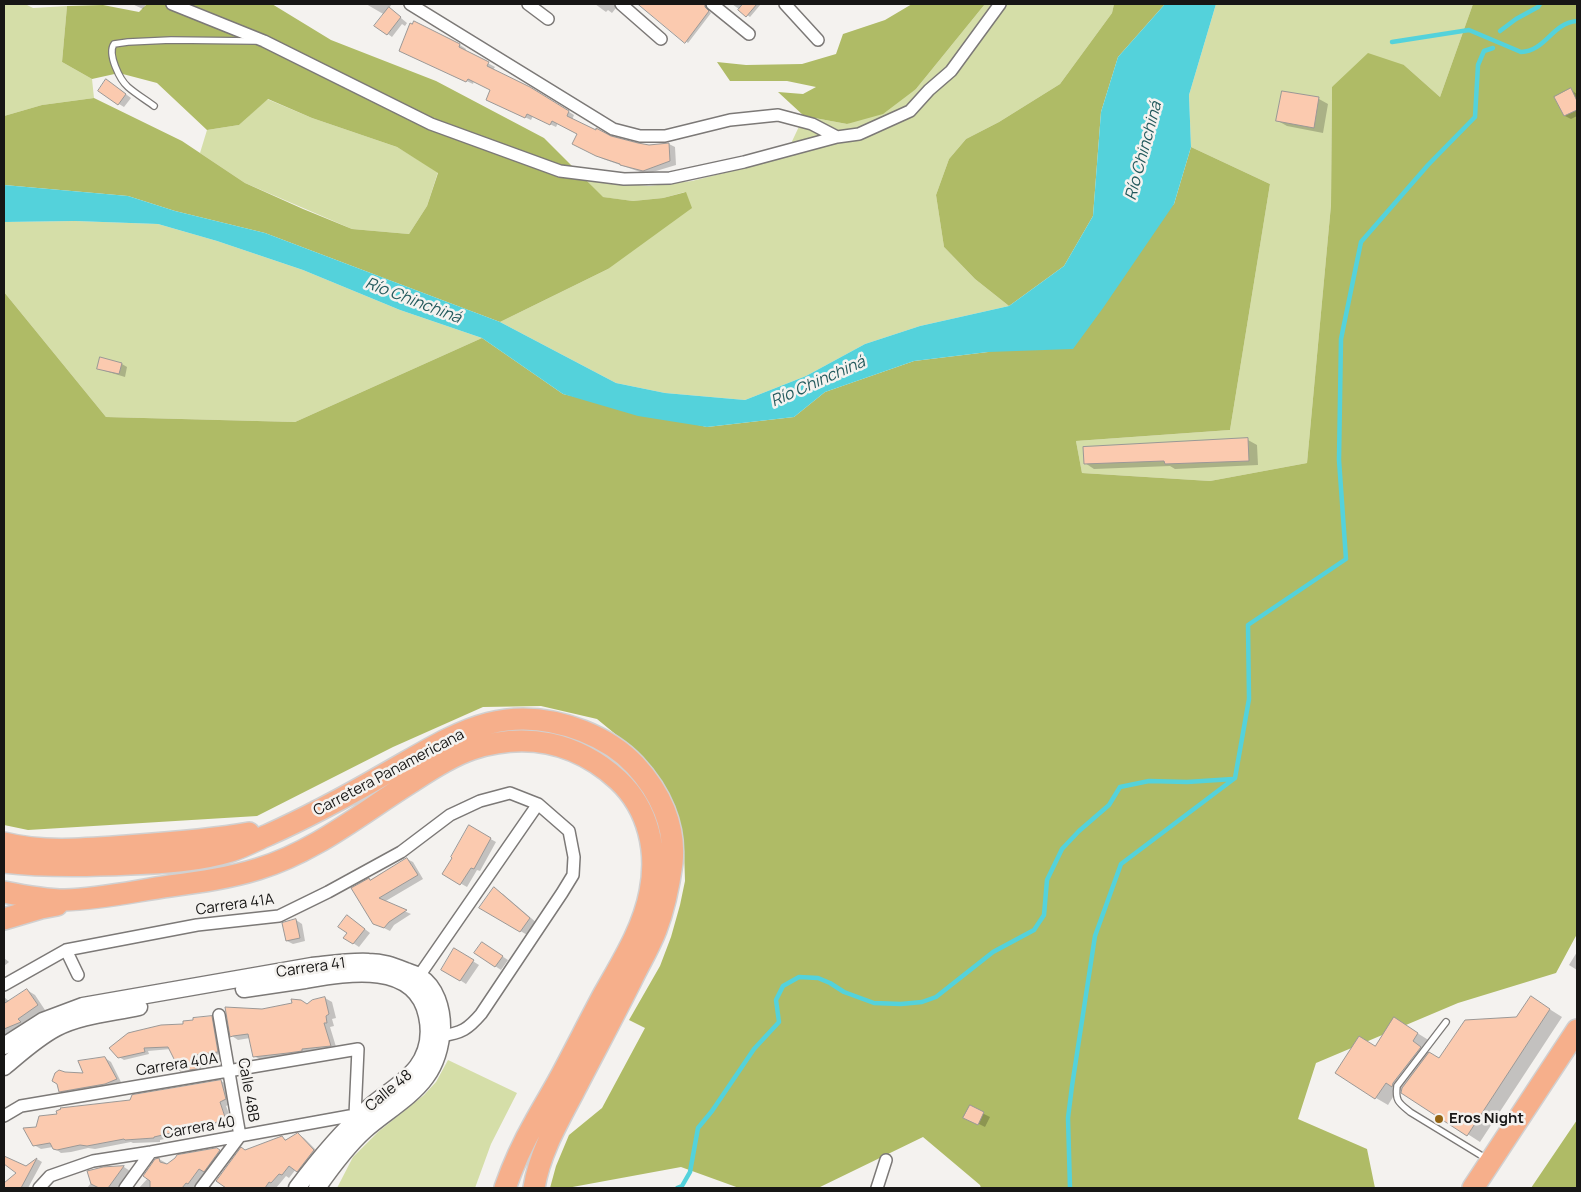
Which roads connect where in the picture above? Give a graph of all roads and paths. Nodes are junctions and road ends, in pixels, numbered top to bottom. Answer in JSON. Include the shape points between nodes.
{"nodes":[{"id":1,"x":172,"y":4,"type":"edge"},
{"id":2,"x":410,"y":4,"type":"edge"},
{"id":3,"x":528,"y":4,"type":"edge"},
{"id":4,"x":621,"y":4,"type":"edge"},
{"id":5,"x":712,"y":4,"type":"edge"},
{"id":6,"x":785,"y":4,"type":"edge"},
{"id":7,"x":1000,"y":4,"type":"edge"},
{"id":8,"x":548,"y":19,"type":"dead end"},
{"id":9,"x":749,"y":34,"type":"dead end"},
{"id":10,"x":661,"y":39,"type":"dead end"},
{"id":11,"x":818,"y":40,"type":"dead end"},
{"id":12,"x":264,"y":41,"type":"junction"},
{"id":13,"x":154,"y":106,"type":"dead end"},
{"id":14,"x":838,"y":137,"type":"junction"},
{"id":15,"x":538,"y":804,"type":"junction"},
{"id":16,"x":287,"y":826,"type":"junction"},
{"id":17,"x":4,"y":843,"type":"edge"},
{"id":18,"x":4,"y":862,"type":"edge"},
{"id":19,"x":4,"y":892,"type":"edge"},
{"id":20,"x":103,"y":897,"type":"junction"},
{"id":21,"x":4,"y":919,"type":"edge"},
{"id":22,"x":66,"y":950,"type":"junction"},
{"id":23,"x":78,"y":975,"type":"dead end"},
{"id":24,"x":419,"y":976,"type":"junction"},
{"id":25,"x":403,"y":982,"type":"joint"},
{"id":26,"x":4,"y":985,"type":"edge"},
{"id":27,"x":219,"y":1015,"type":"dead end"},
{"id":28,"x":1446,"y":1022,"type":"dead end"},
{"id":29,"x":1577,"y":1030,"type":"edge"},
{"id":30,"x":442,"y":1036,"type":"junction"},
{"id":31,"x":4,"y":1046,"type":"edge"},
{"id":32,"x":1577,"y":1057,"type":"edge"},
{"id":33,"x":4,"y":1068,"type":"edge"},
{"id":34,"x":229,"y":1072,"type":"junction"},
{"id":35,"x":4,"y":1116,"type":"edge"},
{"id":36,"x":360,"y":1120,"type":"junction"},
{"id":37,"x":240,"y":1136,"type":"junction"},
{"id":38,"x":151,"y":1152,"type":"junction"},
{"id":39,"x":886,"y":1160,"type":"dead end"},
{"id":40,"x":1491,"y":1162,"type":"junction"},
{"id":41,"x":39,"y":1188,"type":"edge"},
{"id":42,"x":125,"y":1188,"type":"edge"},
{"id":43,"x":201,"y":1188,"type":"edge"},
{"id":44,"x":297,"y":1188,"type":"edge"},
{"id":45,"x":316,"y":1188,"type":"edge"},
{"id":46,"x":505,"y":1188,"type":"edge"},
{"id":47,"x":534,"y":1188,"type":"edge"},
{"id":48,"x":877,"y":1188,"type":"edge"},
{"id":49,"x":1473,"y":1188,"type":"edge"},
{"id":50,"x":1486,"y":1188,"type":"edge"}],
"edges":[{"from":1,"to":12,"type":"street"},
{"from":2,"to":14,"type":"street","via":[[613,129],[640,136],[665,136],[730,120],[778,115],[812,124]]},
{"from":3,"to":8,"type":"street"},
{"from":4,"to":10,"type":"street"},
{"from":5,"to":9,"type":"street"},
{"from":6,"to":11,"type":"street"},
{"from":7,"to":14,"type":"street","via":[[951,71],[910,111],[859,134]]},
{"from":12,"to":13,"type":"lane","via":[[171,40],[114,44],[112,59],[127,86]]},
{"from":12,"to":14,"type":"street","via":[[431,124],[560,170],[624,180],[670,178]]},
{"from":15,"to":22,"type":"street","name":"Carrera 41A","via":[[510,792],[480,800],[450,815],[401,852],[279,916],[197,925]]},
{"from":15,"to":24,"type":"street"},
{"from":15,"to":30,"type":"street","via":[[569,831],[574,857],[573,875],[481,1014],[468,1028]]},
{"from":16,"to":17,"type":"highway","via":[[225,838],[81,849],[21,848]]},
{"from":16,"to":18,"type":"highway","name":"Carretera Panamericana","via":[[232,851],[193,859],[101,866]]},
{"from":16,"to":47,"type":"highway","name":"Carretera Panamericana","via":[[463,731],[510,720],[558,722],[600,738],[627,757],[655,790],[672,832],[672,867],[663,907],[627,990],[554,1130],[536,1173]]},
{"from":19,"to":20,"type":"highway","name":"Carretera Panamericana","via":[[63,900]]},
{"from":20,"to":21,"type":"highway","via":[[41,908]]},
{"from":20,"to":46,"type":"highway","name":"Carretera Panamericana","via":[[215,880],[259,869],[307,849],[437,766],[471,750],[527,741],[551,744],[590,758],[605,768],[636,800],[647,824],[653,849],[650,895],[636,934],[534,1123]]},
{"from":22,"to":23,"type":"street"},
{"from":22,"to":26,"type":"street","name":"Carrera 41A"},
{"from":24,"to":30,"type":"main road","name":"Calle 48","via":[[438,1002]]},
{"from":24,"to":31,"type":"main road","name":"Carrera 41","via":[[379,962],[312,966],[84,1006],[43,1021]]},
{"from":25,"to":33,"type":"main road","name":"Carrera 41","via":[[393,977],[356,973],[174,1000],[80,1019],[58,1027],[34,1042]]},
{"from":25,"to":36,"type":"main road","name":"Calle 48","via":[[421,997],[426,1010],[429,1032],[425,1052],[402,1082],[366,1109]]},
{"from":27,"to":34,"type":"street","name":"Calle 48B"},
{"from":28,"to":40,"type":"lane","via":[[1397,1086],[1396,1097],[1400,1105],[1410,1112]]},
{"from":29,"to":40,"type":"highway"},
{"from":30,"to":36,"type":"main road","name":"Calle 48","via":[[437,1057],[426,1078],[394,1106]]},
{"from":32,"to":50,"type":"highway"},
{"from":34,"to":35,"type":"street","name":"Carrera 40A","via":[[21,1106]]},
{"from":34,"to":36,"type":"street","name":"Carrera 40A","via":[[358,1049]]},
{"from":34,"to":37,"type":"street","name":"Calle 48B"},
{"from":36,"to":37,"type":"street","name":"Carrera 40"},
{"from":36,"to":44,"type":"main road","name":"Calle 48","via":[[326,1150]]},
{"from":36,"to":45,"type":"main road","name":"Calle 48","via":[[350,1145]]},
{"from":37,"to":38,"type":"street","name":"Carrera 40"},
{"from":37,"to":43,"type":"street","name":"Calle 48B"},
{"from":38,"to":41,"type":"street","name":"Carrera 40","via":[[93,1161],[50,1176]]},
{"from":38,"to":42,"type":"street"},
{"from":39,"to":48,"type":"street"},
{"from":40,"to":49,"type":"highway"}]}
